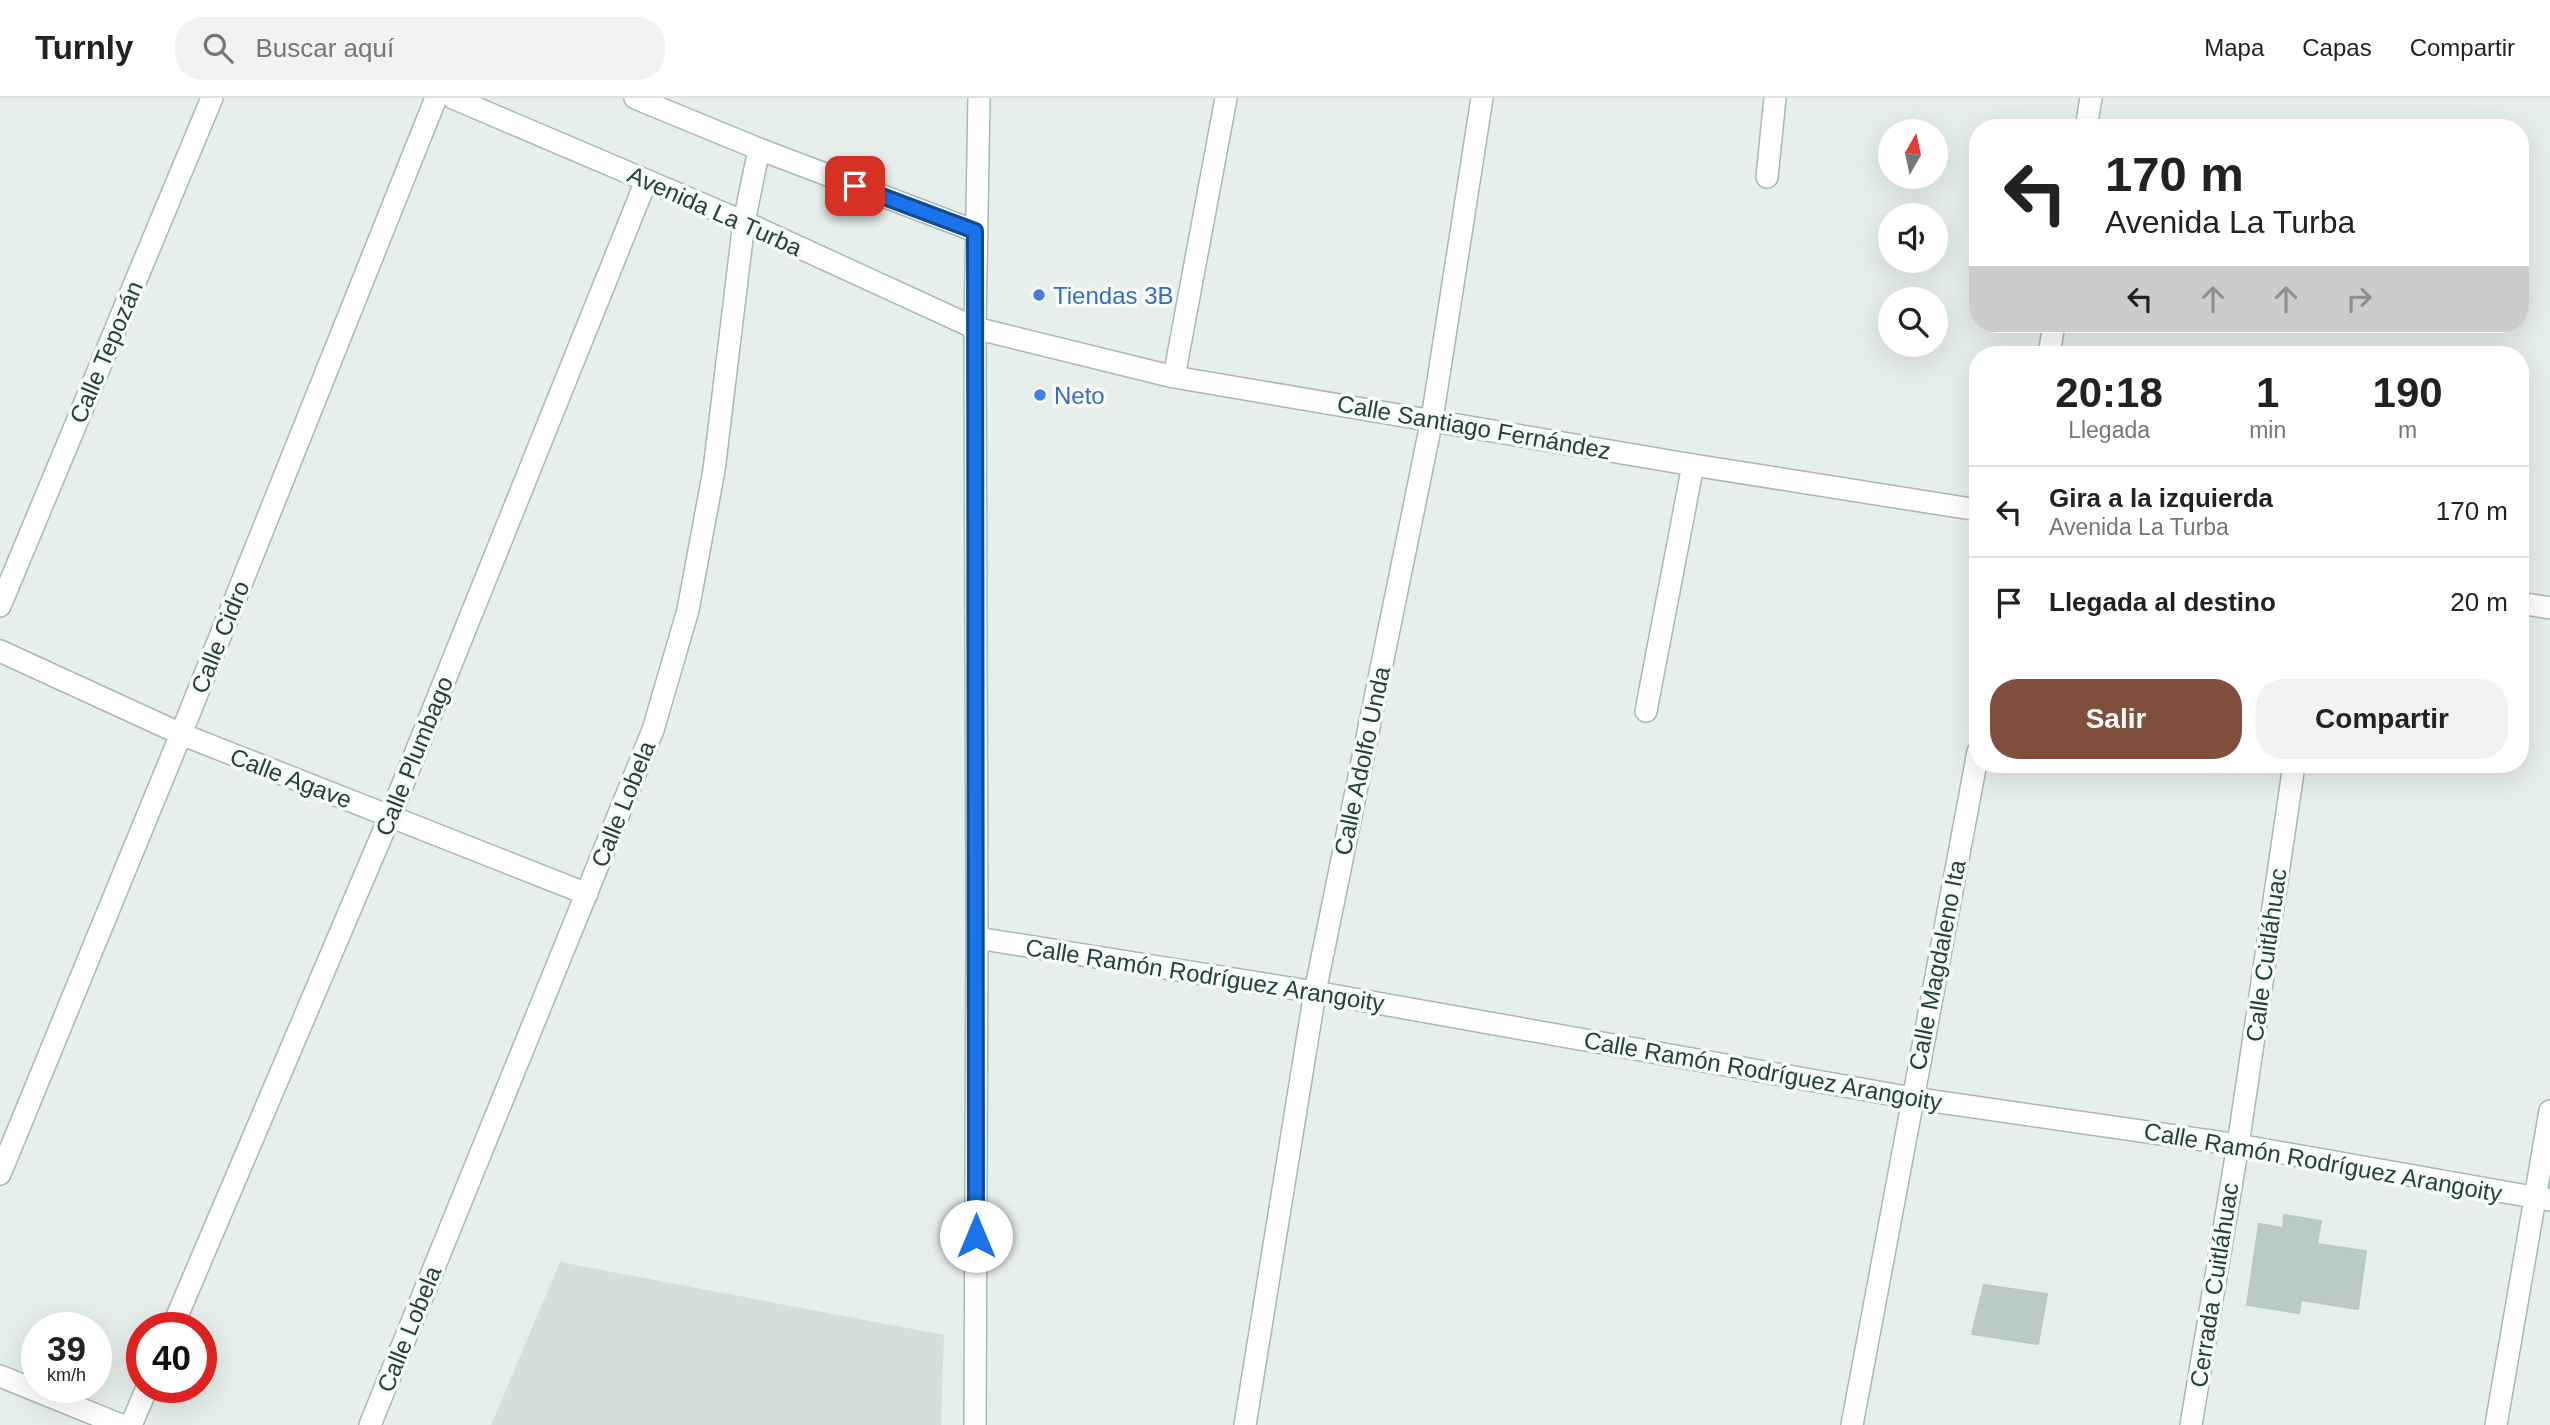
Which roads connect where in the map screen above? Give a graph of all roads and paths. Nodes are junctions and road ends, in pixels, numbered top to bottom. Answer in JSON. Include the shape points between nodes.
{"nodes":[{"id":1,"x":212,"y":98,"type":"edge"},
{"id":2,"x":436,"y":98,"type":"edge"},
{"id":3,"x":453,"y":98,"type":"edge"},
{"id":4,"x":635,"y":98,"type":"edge"},
{"id":5,"x":979,"y":98,"type":"edge"},
{"id":6,"x":1226,"y":98,"type":"edge"},
{"id":7,"x":1482,"y":98,"type":"edge"},
{"id":8,"x":1775,"y":98,"type":"edge"},
{"id":9,"x":2091,"y":98,"type":"edge"},
{"id":10,"x":2088,"y":119,"type":"edge"},
{"id":11,"x":760,"y":149,"type":"junction"},
{"id":12,"x":1767,"y":177,"type":"dead end"},
{"id":13,"x":646,"y":181,"type":"junction"},
{"id":14,"x":744,"y":222,"type":"junction"},
{"id":15,"x":975,"y":231,"type":"junction"},
{"id":16,"x":975,"y":328,"type":"junction"},
{"id":17,"x":1174,"y":377,"type":"junction"},
{"id":18,"x":1432,"y":419,"type":"junction"},
{"id":19,"x":1693,"y":465,"type":"junction"},
{"id":20,"x":1969,"y":509,"type":"edge"},
{"id":21,"x":2529,"y":604,"type":"edge"},
{"id":22,"x":0,"y":606,"type":"edge"},
{"id":23,"x":2550,"y":608,"type":"edge"},
{"id":24,"x":0,"y":651,"type":"edge"},
{"id":25,"x":1646,"y":710,"type":"dead end"},
{"id":26,"x":181,"y":734,"type":"junction"},
{"id":27,"x":1974,"y":773,"type":"edge"},
{"id":28,"x":2293,"y":773,"type":"edge"},
{"id":29,"x":390,"y":816,"type":"junction"},
{"id":30,"x":587,"y":894,"type":"junction"},
{"id":31,"x":977,"y":938,"type":"junction"},
{"id":32,"x":1315,"y":992,"type":"junction"},
{"id":33,"x":1912,"y":1098,"type":"junction"},
{"id":34,"x":2550,"y":1111,"type":"edge"},
{"id":35,"x":2238,"y":1145,"type":"junction"},
{"id":36,"x":0,"y":1174,"type":"edge"},
{"id":37,"x":2543,"y":1199,"type":"edge"},
{"id":38,"x":179,"y":1312,"type":"edge"},
{"id":39,"x":0,"y":1376,"type":"edge"},
{"id":40,"x":141,"y":1403,"type":"edge"},
{"id":41,"x":121,"y":1425,"type":"edge"},
{"id":42,"x":131,"y":1425,"type":"edge"},
{"id":43,"x":370,"y":1425,"type":"edge"},
{"id":44,"x":975,"y":1425,"type":"edge"},
{"id":45,"x":1245,"y":1425,"type":"edge"},
{"id":46,"x":1852,"y":1425,"type":"edge"},
{"id":47,"x":2191,"y":1425,"type":"edge"},
{"id":48,"x":2496,"y":1425,"type":"edge"}],
"edges":[{"from":1,"to":22,"type":"street","name":"Calle Tepozán"},
{"from":2,"to":26,"type":"street","name":"Calle Cidro"},
{"from":3,"to":13,"type":"street","name":"Avenida La Turba"},
{"from":4,"to":11,"type":"street"},
{"from":5,"to":15,"type":"street"},
{"from":6,"to":17,"type":"street"},
{"from":7,"to":18,"type":"street","name":"Calle Adolfo Unda"},
{"from":8,"to":12,"type":"street"},
{"from":9,"to":10,"type":"street"},
{"from":11,"to":14,"type":"street","name":"Calle Lobela"},
{"from":11,"to":15,"type":"street"},
{"from":13,"to":14,"type":"street","name":"Avenida La Turba"},
{"from":13,"to":29,"type":"street","name":"Calle Plumbago"},
{"from":14,"to":16,"type":"street","name":"Avenida La Turba"},
{"from":14,"to":30,"type":"street","name":"Calle Lobela","via":[[714,470],[688,610],[653,730]]},
{"from":15,"to":16,"type":"street"},
{"from":16,"to":17,"type":"street","name":"Calle Santiago Fernández"},
{"from":16,"to":31,"type":"street"},
{"from":17,"to":18,"type":"street","name":"Calle Santiago Fernández"},
{"from":18,"to":19,"type":"street","name":"Calle Santiago Fernández"},
{"from":18,"to":32,"type":"street","name":"Calle Adolfo Unda"},
{"from":19,"to":20,"type":"street","name":"Calle Santiago Fernández"},
{"from":19,"to":25,"type":"street"},
{"from":21,"to":23,"type":"street"},
{"from":24,"to":26,"type":"street","name":"Calle Agave"},
{"from":26,"to":29,"type":"street","name":"Calle Agave"},
{"from":26,"to":36,"type":"street","name":"Calle Cidro"},
{"from":27,"to":33,"type":"street","name":"Calle Magdaleno Ita"},
{"from":28,"to":35,"type":"street","name":"Calle Cuitláhuac"},
{"from":29,"to":30,"type":"street","name":"Calle Agave"},
{"from":29,"to":38,"type":"street","name":"Calle Plumbago"},
{"from":30,"to":43,"type":"street","name":"Calle Lobela"},
{"from":31,"to":32,"type":"street","name":"Calle Ramón Rodríguez Arangoity"},
{"from":31,"to":44,"type":"street"},
{"from":32,"to":33,"type":"street","name":"Calle Ramón Rodríguez Arangoity"},
{"from":32,"to":45,"type":"street","name":"Calle Adolfo Unda"},
{"from":33,"to":35,"type":"street","name":"Calle Ramón Rodríguez Arangoity"},
{"from":33,"to":46,"type":"street","name":"Calle Magdaleno Ita"},
{"from":34,"to":37,"type":"street"},
{"from":35,"to":37,"type":"street","name":"Calle Ramón Rodríguez Arangoity"},
{"from":35,"to":47,"type":"street","name":"Cerrada Cuitláhuac"},
{"from":37,"to":48,"type":"street"},
{"from":39,"to":41,"type":"street"},
{"from":40,"to":42,"type":"street"}]}
